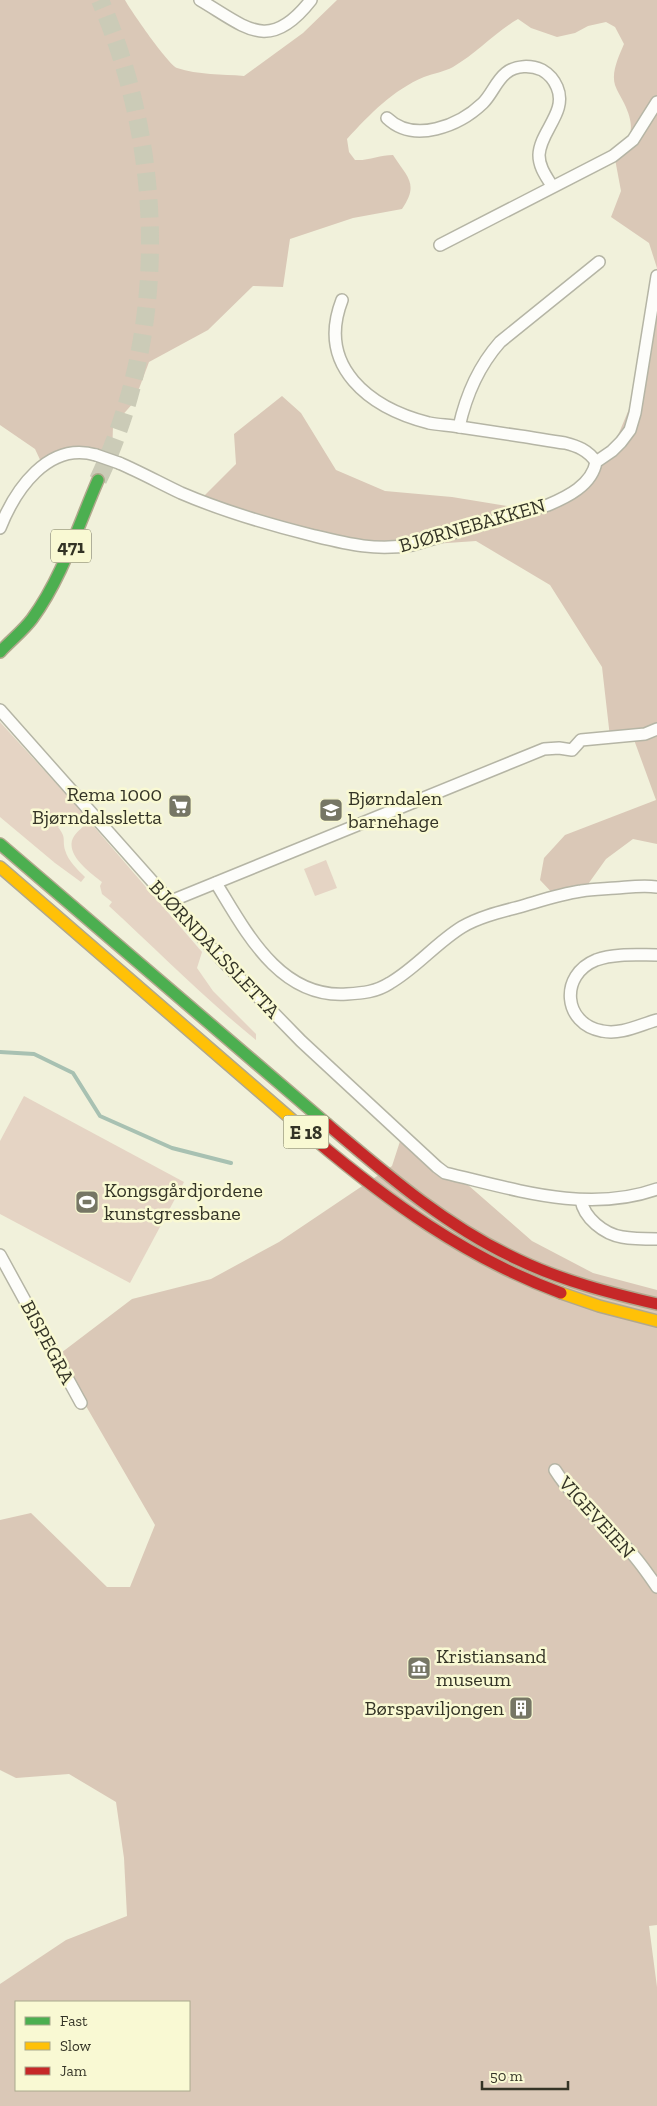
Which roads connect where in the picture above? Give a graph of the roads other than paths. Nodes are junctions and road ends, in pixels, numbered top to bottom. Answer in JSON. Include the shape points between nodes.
{"nodes":[{"id":1,"x":200,"y":0,"type":"edge"},
{"id":2,"x":311,"y":0,"type":"edge"},
{"id":3,"x":657,"y":102,"type":"edge"},
{"id":4,"x":386,"y":118,"type":"dead end"},
{"id":5,"x":552,"y":186,"type":"junction"},
{"id":6,"x":440,"y":245,"type":"dead end"},
{"id":7,"x":599,"y":262,"type":"dead end"},
{"id":8,"x":657,"y":276,"type":"edge"},
{"id":9,"x":342,"y":300,"type":"dead end"},
{"id":10,"x":459,"y":427,"type":"junction"},
{"id":11,"x":596,"y":462,"type":"junction"},
{"id":12,"x":0,"y":528,"type":"edge"},
{"id":13,"x":0,"y":638,"type":"edge"},
{"id":14,"x":0,"y":652,"type":"edge"},
{"id":15,"x":0,"y":710,"type":"edge"},
{"id":16,"x":657,"y":729,"type":"edge"},
{"id":17,"x":2,"y":845,"type":"edge"},
{"id":18,"x":0,"y":867,"type":"edge"},
{"id":19,"x":216,"y":883,"type":"junction"},
{"id":20,"x":657,"y":887,"type":"edge"},
{"id":21,"x":171,"y":902,"type":"junction"},
{"id":22,"x":657,"y":955,"type":"edge"},
{"id":23,"x":657,"y":1020,"type":"edge"},
{"id":24,"x":657,"y":1189,"type":"edge"},
{"id":25,"x":581,"y":1200,"type":"junction"},
{"id":26,"x":657,"y":1239,"type":"edge"},
{"id":27,"x":0,"y":1255,"type":"edge"},
{"id":28,"x":657,"y":1304,"type":"edge"},
{"id":29,"x":657,"y":1321,"type":"edge"},
{"id":30,"x":81,"y":1403,"type":"dead end"},
{"id":31,"x":555,"y":1470,"type":"dead end"},
{"id":32,"x":657,"y":1587,"type":"edge"}],
"edges":[{"from":1,"to":2,"type":"street","via":[[251,30],[266,32],[287,23]]},
{"from":3,"to":5,"type":"street","via":[[642,128],[624,148]]},
{"from":4,"to":5,"type":"street","via":[[405,129],[440,128],[473,112],[506,73],[520,67],[534,67],[547,73],[556,84],[560,98],[539,155],[542,169]]},
{"from":5,"to":6,"type":"street"},
{"from":7,"to":10,"type":"street","via":[[490,353],[469,390]]},
{"from":8,"to":11,"type":"street","name":"BJØRNEBAKKEN","via":[[630,430],[612,452]]},
{"from":9,"to":10,"type":"street","via":[[336,322],[336,350],[357,386],[395,411],[430,423]]},
{"from":10,"to":11,"type":"street","via":[[565,443],[579,447]]},
{"from":11,"to":12,"type":"street","name":"BJØRNEBAKKEN","bridge":true,"via":[[582,486],[562,500],[420,543],[377,548],[343,544],[234,514],[119,463],[96,455],[74,454],[60,457],[36,470],[12,501]]},
{"from":13,"to":14,"type":"main road","number":"471","via":[[39,596],[98,480],[43,602],[31,620]]},
{"from":15,"to":21,"type":"street","name":"BJØRNDALSSLETTA"},
{"from":16,"to":19,"type":"street","via":[[645,734],[581,740],[572,750],[544,749]]},
{"from":17,"to":28,"type":"main road","number":"E 18","via":[[409,1194],[486,1243],[536,1268],[601,1290]]},
{"from":18,"to":29,"type":"main road","number":"E 18","via":[[334,1157],[436,1232],[530,1281],[593,1304]]},
{"from":19,"to":20,"type":"street","via":[[276,969],[299,986],[341,995],[378,990],[402,976],[450,935],[498,912],[581,891],[644,885]]},
{"from":19,"to":21,"type":"street"},
{"from":21,"to":25,"type":"street","name":"BJØRNDALSSLETTA","via":[[301,1041],[445,1173],[537,1194]]},
{"from":22,"to":23,"type":"street","via":[[595,960],[575,976],[570,990],[570,999],[589,1027],[602,1031],[626,1030]]},
{"from":24,"to":25,"type":"street","via":[[625,1198]]},
{"from":25,"to":26,"type":"street","via":[[588,1216],[606,1231],[621,1237]]},
{"from":27,"to":30,"type":"street","name":"BISPEGRA"},
{"from":31,"to":32,"type":"street","name":"VIGEVEIEN","via":[[576,1497],[626,1547]]}]}
